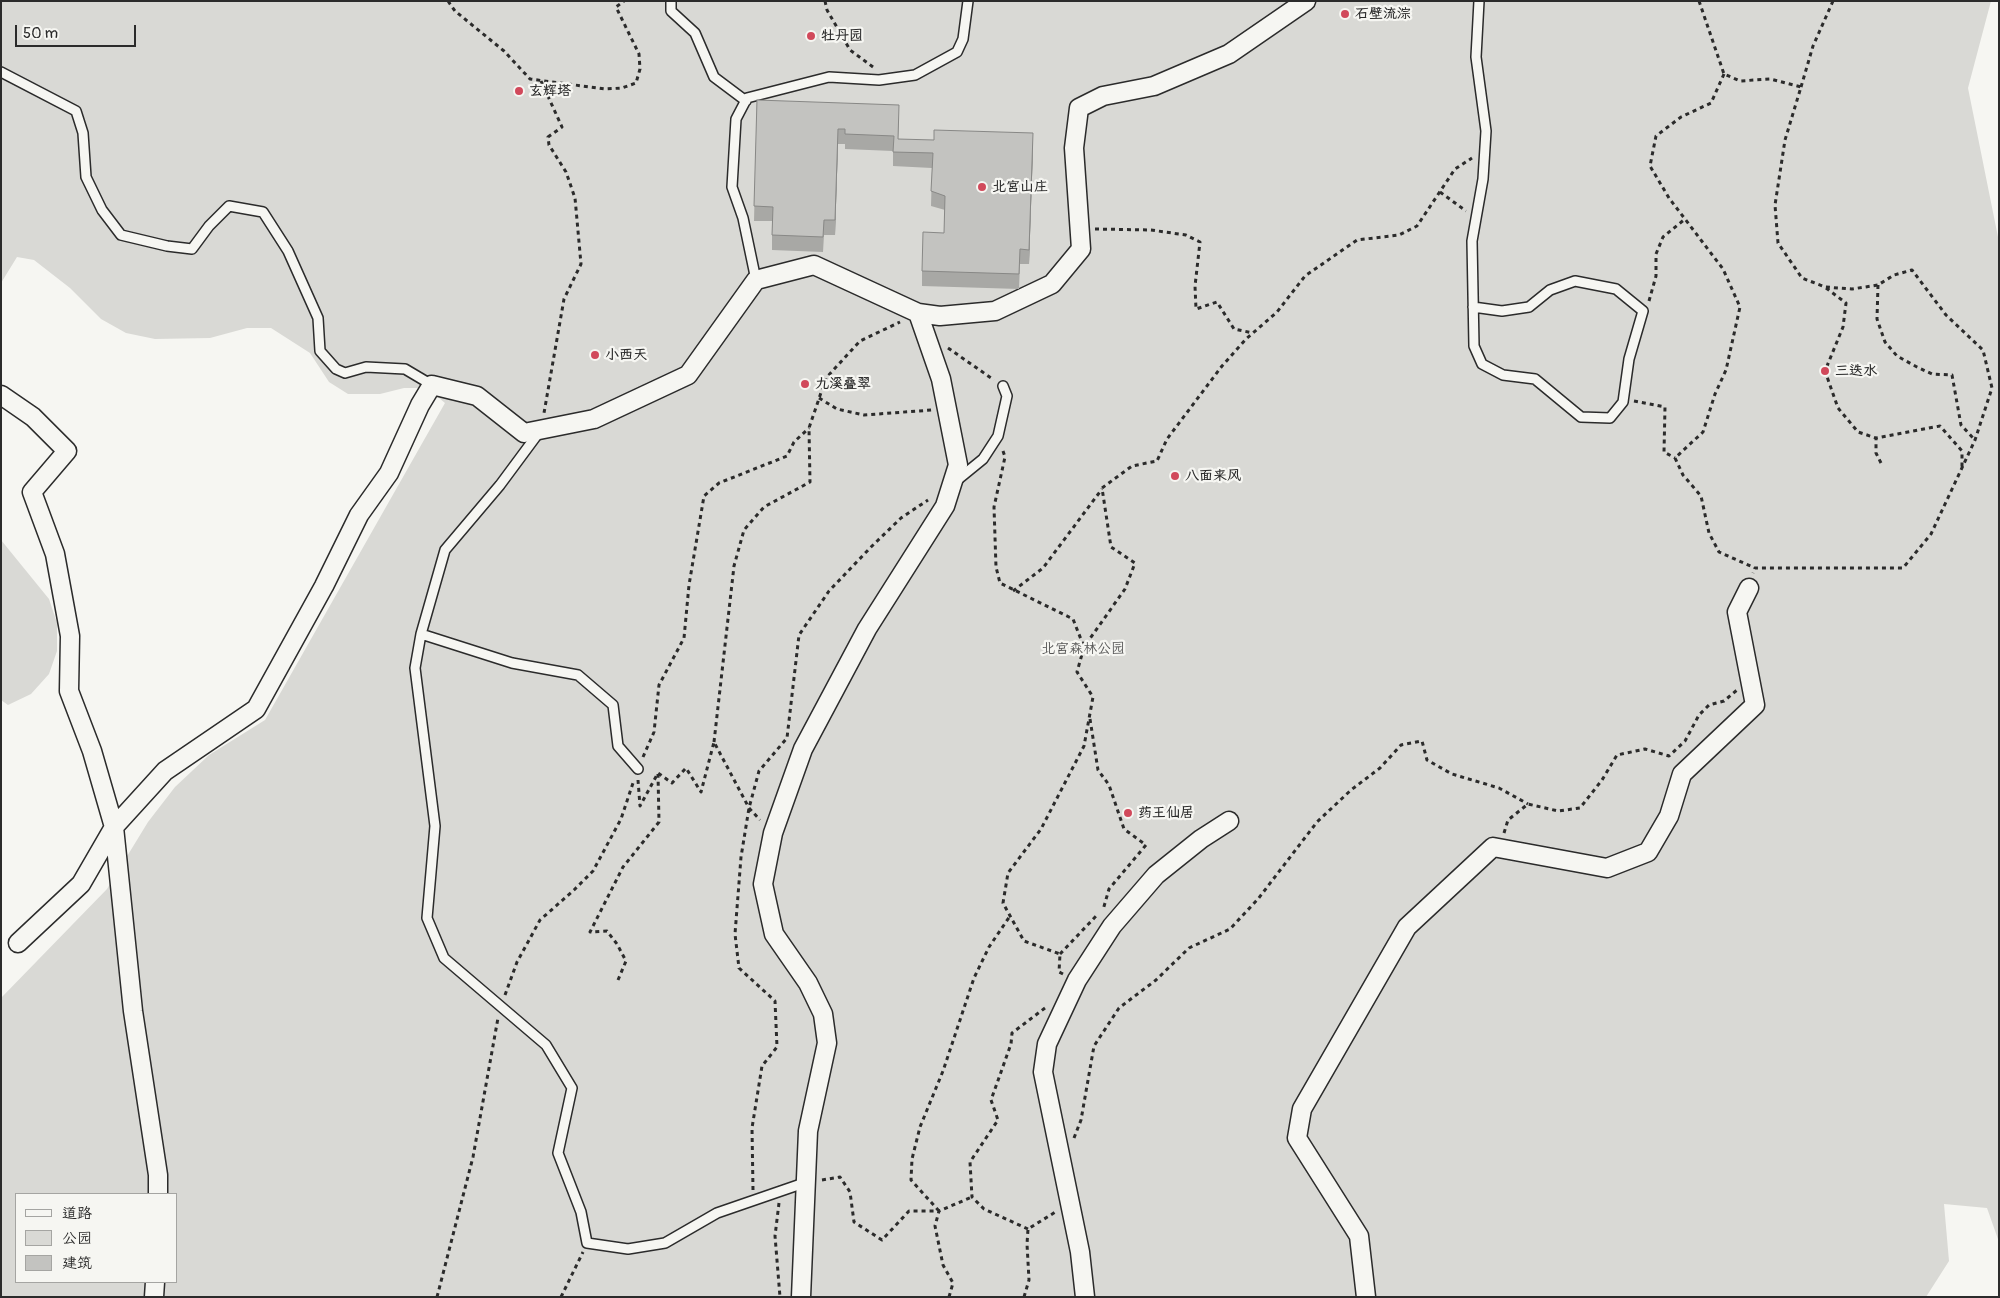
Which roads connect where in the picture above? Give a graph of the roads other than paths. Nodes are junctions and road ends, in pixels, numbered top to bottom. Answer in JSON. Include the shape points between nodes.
{"nodes":[{"id":1,"x":671,"y":1,"type":"edge"},
{"id":2,"x":968,"y":1,"type":"edge"},
{"id":3,"x":1306,"y":1,"type":"edge"},
{"id":4,"x":1479,"y":1,"type":"edge"},
{"id":5,"x":1,"y":72,"type":"edge"},
{"id":6,"x":746,"y":101,"type":"junction"},
{"id":7,"x":756,"y":280,"type":"junction"},
{"id":8,"x":1473,"y":307,"type":"junction"},
{"id":9,"x":918,"y":313,"type":"junction"},
{"id":10,"x":432,"y":385,"type":"junction"},
{"id":11,"x":1003,"y":386,"type":"road end"},
{"id":12,"x":1,"y":395,"type":"edge"},
{"id":13,"x":542,"y":429,"type":"junction"},
{"id":14,"x":952,"y":484,"type":"junction"},
{"id":15,"x":1749,"y":588,"type":"road end"},
{"id":16,"x":421,"y":634,"type":"junction"},
{"id":17,"x":638,"y":769,"type":"road end"},
{"id":18,"x":1229,"y":821,"type":"dead end"},
{"id":19,"x":114,"y":827,"type":"junction"},
{"id":20,"x":18,"y":942,"type":"dead end"},
{"id":21,"x":804,"y":1183,"type":"junction"},
{"id":22,"x":158,"y":1193,"type":"edge"},
{"id":23,"x":155,"y":1283,"type":"edge"},
{"id":24,"x":154,"y":1297,"type":"edge"},
{"id":25,"x":801,"y":1297,"type":"edge"},
{"id":26,"x":1086,"y":1297,"type":"edge"},
{"id":27,"x":1366,"y":1297,"type":"edge"}],
"edges":[{"from":1,"to":6,"type":"lane","via":[[671,10],[696,33],[714,77]]},
{"from":2,"to":6,"type":"lane","via":[[963,39],[957,52],[915,75],[829,77],[747,98]]},
{"from":3,"to":9,"type":"street","via":[[1230,54],[1154,86],[1103,96],[1079,108],[1074,148],[1081,249],[1052,284],[995,311],[940,316]]},
{"from":4,"to":8,"type":"lane","via":[[1476,57],[1486,131],[1483,179],[1472,241]]},
{"from":5,"to":10,"type":"lane","via":[[76,111],[83,133],[86,177],[102,210],[121,235],[192,249],[229,206],[263,212],[288,251],[318,318],[320,351],[336,369],[345,373],[366,367],[405,369]]},
{"from":6,"to":7,"type":"lane","via":[[736,119],[732,187],[743,218]]},
{"from":7,"to":9,"type":"street","via":[[814,265]]},
{"from":7,"to":13,"type":"street","via":[[688,375],[594,419]]},
{"from":8,"to":8,"type":"lane","via":[[1474,346],[1482,364],[1503,375],[1535,379],[1581,417],[1610,418],[1623,402],[1629,359],[1643,311],[1616,289],[1575,281],[1550,290],[1529,307],[1502,310]]},
{"from":9,"to":14,"type":"street","via":[[941,379],[958,465]]},
{"from":10,"to":13,"type":"street","via":[[477,396],[524,433]]},
{"from":10,"to":19,"type":"street","via":[[389,473],[359,515],[256,710],[165,770]]},
{"from":11,"to":14,"type":"lane","via":[[1007,396],[998,436],[983,459]]},
{"from":12,"to":19,"type":"street","via":[[33,417],[67,451],[32,492],[55,554],[70,636],[69,691],[92,751]]},
{"from":13,"to":16,"type":"lane","via":[[500,486],[445,550]]},
{"from":14,"to":21,"type":"street","via":[[945,506],[867,629],[803,749],[773,833],[762,884],[774,934],[808,983],[823,1014],[827,1043],[808,1131]]},
{"from":15,"to":27,"type":"street","via":[[1737,612],[1756,705],[1682,774],[1669,816],[1648,852],[1607,868],[1493,847],[1407,927],[1302,1109],[1297,1138],[1359,1236]]},
{"from":16,"to":17,"type":"lane","via":[[512,663],[578,675],[612,705],[618,746]]},
{"from":16,"to":21,"type":"lane","via":[[415,668],[436,826],[427,918],[444,958],[546,1045],[572,1088],[558,1153],[581,1212],[587,1243],[628,1248],[665,1243],[718,1213]]},
{"from":18,"to":26,"type":"street","via":[[1156,874],[1112,926],[1077,980],[1047,1044],[1043,1072]]},
{"from":19,"to":20,"type":"street","via":[[81,884]]},
{"from":19,"to":22,"type":"street","via":[[133,1011]]},
{"from":21,"to":25,"type":"street"},
{"from":23,"to":24,"type":"street"}]}
